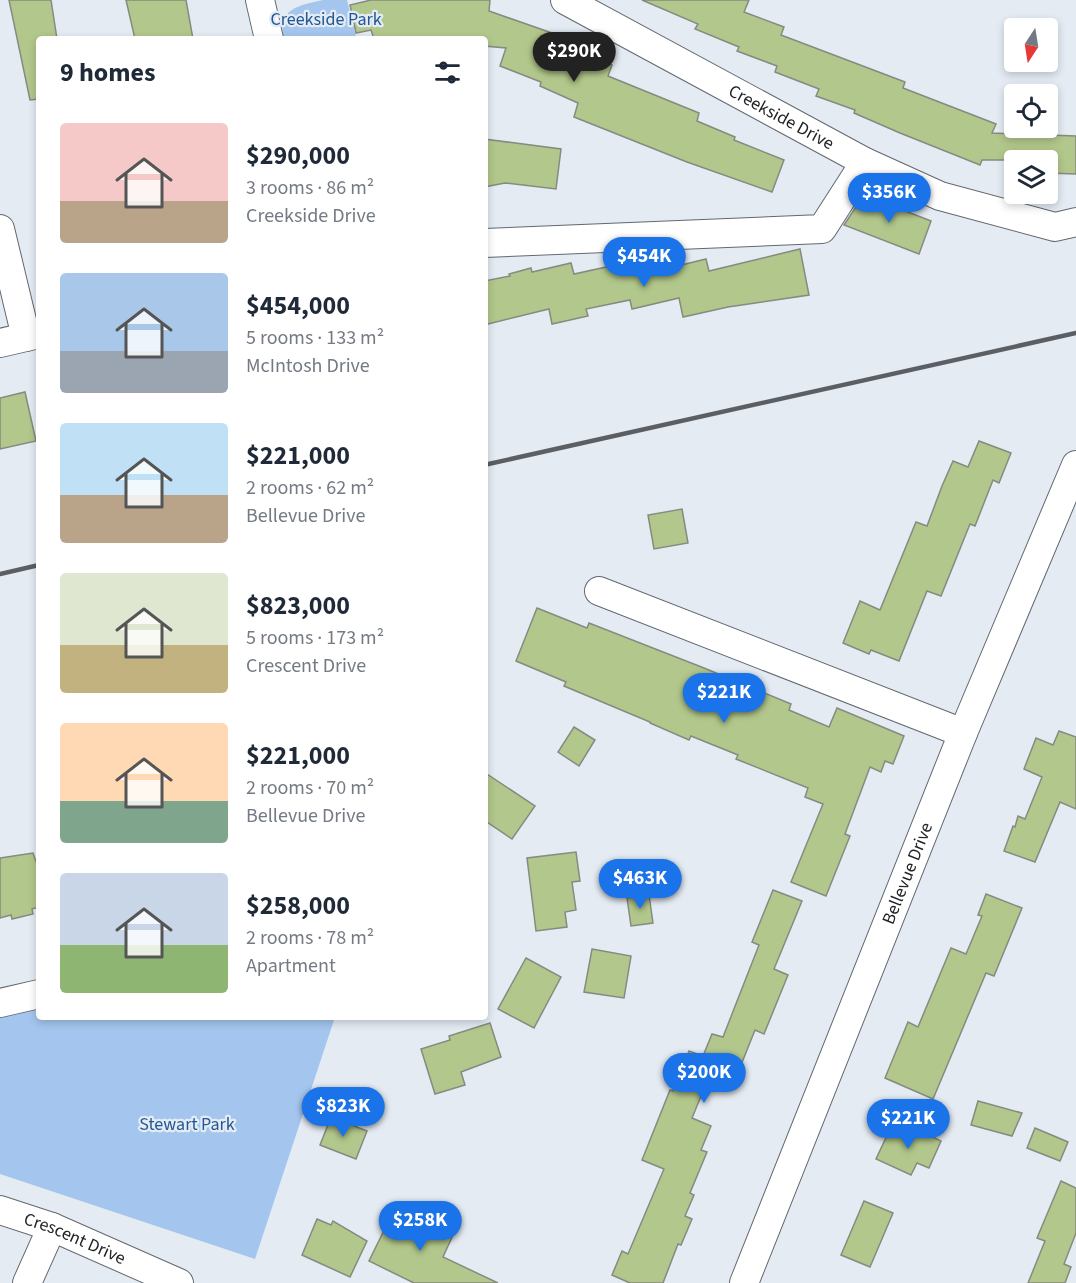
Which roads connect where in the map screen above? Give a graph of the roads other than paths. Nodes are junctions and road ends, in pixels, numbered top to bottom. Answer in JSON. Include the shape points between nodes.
{"nodes":[{"id":1,"x":565,"y":0,"type":"edge"},
{"id":2,"x":267,"y":1,"type":"edge"},
{"id":3,"x":269,"y":36,"type":"edge"},
{"id":4,"x":865,"y":162,"type":"junction"},
{"id":5,"x":1076,"y":222,"type":"edge"},
{"id":6,"x":0,"y":229,"type":"edge"},
{"id":7,"x":488,"y":243,"type":"edge"},
{"id":8,"x":22,"y":338,"type":"edge"},
{"id":9,"x":1076,"y":465,"type":"edge"},
{"id":10,"x":599,"y":591,"type":"dead end"},
{"id":11,"x":963,"y":733,"type":"junction"},
{"id":12,"x":36,"y":995,"type":"edge"},
{"id":13,"x":0,"y":1003,"type":"edge"},
{"id":14,"x":0,"y":1210,"type":"edge"},
{"id":15,"x":52,"y":1227,"type":"junction"},
{"id":16,"x":27,"y":1283,"type":"edge"},
{"id":17,"x":179,"y":1283,"type":"edge"},
{"id":18,"x":744,"y":1283,"type":"edge"}],
"edges":[{"from":1,"to":4,"type":"street","name":"Creekside Drive"},
{"from":2,"to":3,"type":"street"},
{"from":4,"to":5,"type":"street","name":"Creekside Drive","via":[[940,196],[983,209],[1055,226]]},
{"from":4,"to":7,"type":"street","via":[[822,229]]},
{"from":6,"to":8,"type":"street"},
{"from":9,"to":11,"type":"street","name":"Bellevue Drive"},
{"from":10,"to":11,"type":"street"},
{"from":11,"to":18,"type":"street","name":"Bellevue Drive"},
{"from":12,"to":13,"type":"street"},
{"from":14,"to":15,"type":"street","name":"Crescent Drive"},
{"from":15,"to":16,"type":"street"},
{"from":15,"to":17,"type":"street","name":"Crescent Drive"}]}
